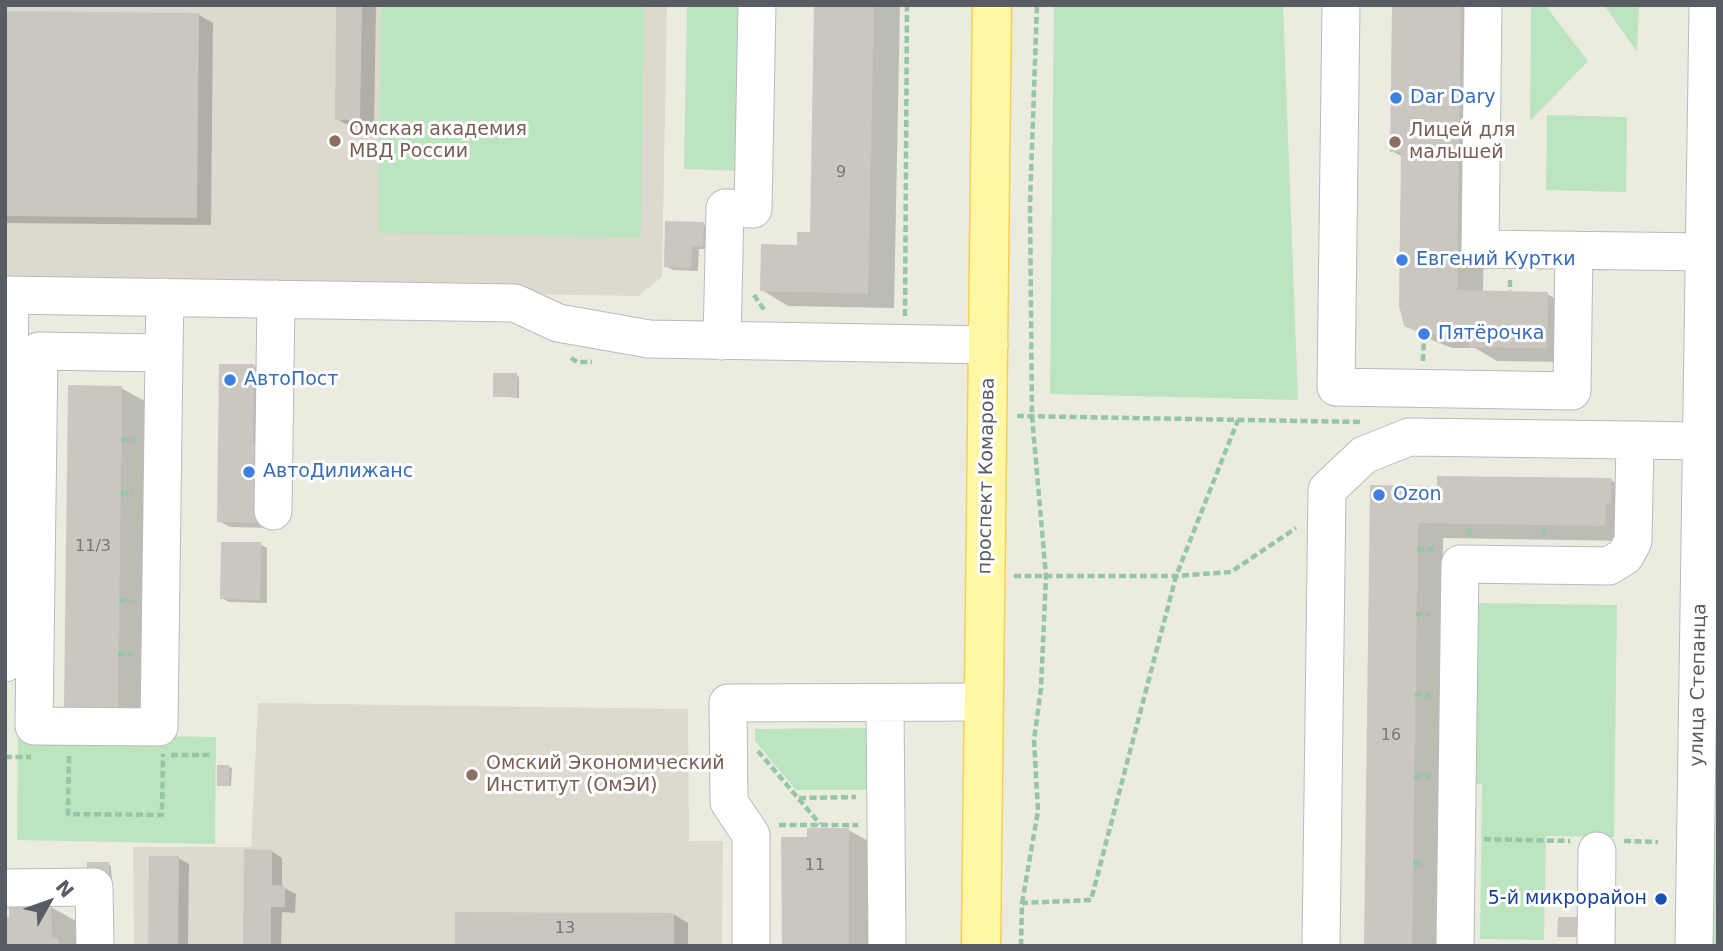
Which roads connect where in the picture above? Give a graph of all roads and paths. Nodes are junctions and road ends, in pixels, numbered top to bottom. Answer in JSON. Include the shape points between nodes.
{"nodes":[{"id":1,"x":757,"y":5,"type":"edge"},
{"id":2,"x":906,"y":5,"type":"edge"},
{"id":3,"x":992,"y":5,"type":"edge"},
{"id":4,"x":1037,"y":5,"type":"edge"},
{"id":5,"x":1340,"y":5,"type":"edge"},
{"id":6,"x":1483,"y":5,"type":"edge"},
{"id":7,"x":1708,"y":5,"type":"edge"},
{"id":8,"x":1574,"y":250,"type":"junction"},
{"id":9,"x":1705,"y":252,"type":"junction"},
{"id":10,"x":1510,"y":278,"type":"dead end"},
{"id":11,"x":749,"y":289,"type":"dead end"},
{"id":12,"x":1510,"y":291,"type":"dead end"},
{"id":13,"x":8,"y":295,"type":"edge"},
{"id":14,"x":165,"y":298,"type":"junction"},
{"id":15,"x":276,"y":299,"type":"junction"},
{"id":16,"x":905,"y":317,"type":"dead end"},
{"id":17,"x":770,"y":318,"type":"dead end"},
{"id":18,"x":1424,"y":334,"type":"dead end"},
{"id":19,"x":722,"y":341,"type":"junction"},
{"id":20,"x":989,"y":345,"type":"junction"},
{"id":21,"x":164,"y":353,"type":"junction"},
{"id":22,"x":1423,"y":370,"type":"dead end"},
{"id":23,"x":988,"y":415,"type":"junction"},
{"id":24,"x":1032,"y":416,"type":"junction"},
{"id":25,"x":1238,"y":420,"type":"junction"},
{"id":26,"x":1361,"y":422,"type":"dead end"},
{"id":27,"x":1634,"y":440,"type":"junction"},
{"id":28,"x":1703,"y":441,"type":"junction"},
{"id":29,"x":1327,"y":507,"type":"junction"},
{"id":30,"x":273,"y":511,"type":"dead end"},
{"id":31,"x":1469,"y":524,"type":"dead end"},
{"id":32,"x":1544,"y":526,"type":"dead end"},
{"id":33,"x":1468,"y":537,"type":"dead end"},
{"id":34,"x":1544,"y":538,"type":"dead end"},
{"id":35,"x":1710,"y":543,"type":"edge"},
{"id":36,"x":1417,"y":549,"type":"dead end"},
{"id":37,"x":1433,"y":549,"type":"dead end"},
{"id":38,"x":986,"y":576,"type":"junction"},
{"id":39,"x":1046,"y":576,"type":"junction"},
{"id":40,"x":1176,"y":576,"type":"junction"},
{"id":41,"x":1416,"y":614,"type":"dead end"},
{"id":42,"x":1432,"y":614,"type":"dead end"},
{"id":43,"x":5,"y":663,"type":"edge"},
{"id":44,"x":1415,"y":694,"type":"dead end"},
{"id":45,"x":1431,"y":695,"type":"dead end"},
{"id":46,"x":984,"y":702,"type":"junction"},
{"id":47,"x":885,"y":703,"type":"junction"},
{"id":48,"x":757,"y":749,"type":"dead end"},
{"id":49,"x":163,"y":754,"type":"dead end"},
{"id":50,"x":186,"y":755,"type":"dead end"},
{"id":51,"x":212,"y":755,"type":"dead end"},
{"id":52,"x":68,"y":758,"type":"dead end"},
{"id":53,"x":1414,"y":777,"type":"dead end"},
{"id":54,"x":1430,"y":777,"type":"dead end"},
{"id":55,"x":798,"y":797,"type":"junction"},
{"id":56,"x":860,"y":797,"type":"dead end"},
{"id":57,"x":774,"y":825,"type":"dead end"},
{"id":58,"x":821,"y":825,"type":"junction"},
{"id":59,"x":860,"y":825,"type":"dead end"},
{"id":60,"x":1456,"y":839,"type":"junction"},
{"id":61,"x":1658,"y":842,"type":"dead end"},
{"id":62,"x":1600,"y":844,"type":"junction"},
{"id":63,"x":1413,"y":863,"type":"dead end"},
{"id":64,"x":1429,"y":863,"type":"dead end"},
{"id":65,"x":5,"y":888,"type":"edge"},
{"id":66,"x":1021,"y":903,"type":"junction"},
{"id":67,"x":95,"y":946,"type":"edge"},
{"id":68,"x":751,"y":946,"type":"edge"},
{"id":69,"x":887,"y":946,"type":"edge"},
{"id":70,"x":981,"y":946,"type":"edge"},
{"id":71,"x":1021,"y":946,"type":"edge"},
{"id":72,"x":1321,"y":946,"type":"edge"},
{"id":73,"x":1455,"y":946,"type":"edge"},
{"id":74,"x":1596,"y":946,"type":"edge"},
{"id":75,"x":1694,"y":946,"type":"edge"}],
"edges":[{"from":1,"to":19,"type":"street","via":[[753,209],[724,208]]},
{"from":2,"to":16,"type":"path"},
{"from":3,"to":20,"type":"main road","name":"проспект Комарова"},
{"from":4,"to":24,"type":"path","via":[[1030,204]]},
{"from":5,"to":8,"type":"street","via":[[1336,387],[1572,391]]},
{"from":6,"to":8,"type":"street","via":[[1480,249]]},
{"from":7,"to":9,"type":"street","name":"улица Степанца"},
{"from":8,"to":9,"type":"street"},
{"from":9,"to":28,"type":"street","name":"улица Степанца"},
{"from":10,"to":12,"type":"path"},
{"from":11,"to":17,"type":"path"},
{"from":13,"to":14,"type":"street"},
{"from":13,"to":43,"type":"street"},
{"from":14,"to":15,"type":"street"},
{"from":14,"to":21,"type":"street"},
{"from":15,"to":19,"type":"street","via":[[515,303],[558,323],[649,339]]},
{"from":15,"to":30,"type":"street"},
{"from":18,"to":22,"type":"path"},
{"from":19,"to":20,"type":"street"},
{"from":20,"to":23,"type":"main road","name":"проспект Комарова"},
{"from":21,"to":21,"type":"street","via":[[159,727],[34,726],[39,351]]},
{"from":23,"to":24,"type":"path"},
{"from":23,"to":38,"type":"main road","name":"проспект Комарова"},
{"from":24,"to":25,"type":"path"},
{"from":24,"to":39,"type":"path"},
{"from":25,"to":26,"type":"path"},
{"from":25,"to":40,"type":"path"},
{"from":27,"to":28,"type":"street"},
{"from":27,"to":29,"type":"street","via":[[1409,437],[1364,456],[1344,473],[1327,489]]},
{"from":27,"to":60,"type":"street","via":[[1633,541],[1625,556],[1609,566],[1460,564]]},
{"from":28,"to":35,"type":"street","name":"улица Степанца"},
{"from":29,"to":40,"type":"path","via":[[1231,572]]},
{"from":29,"to":72,"type":"street"},
{"from":31,"to":33,"type":"path"},
{"from":32,"to":34,"type":"path"},
{"from":35,"to":75,"type":"street","name":"улица Степанца"},
{"from":36,"to":37,"type":"path"},
{"from":38,"to":39,"type":"path"},
{"from":38,"to":46,"type":"main road","name":"проспект Комарова"},
{"from":39,"to":40,"type":"path"},
{"from":39,"to":66,"type":"path","via":[[1034,740],[1038,811]]},
{"from":40,"to":66,"type":"path","via":[[1091,900]]},
{"from":41,"to":42,"type":"path"},
{"from":44,"to":45,"type":"path"},
{"from":46,"to":47,"type":"street"},
{"from":46,"to":70,"type":"main road","name":"проспект Комарова"},
{"from":47,"to":68,"type":"street","via":[[728,703],[729,802],[751,835]]},
{"from":47,"to":69,"type":"street"},
{"from":48,"to":55,"type":"path"},
{"from":49,"to":52,"type":"path","via":[[162,815],[68,814]]},
{"from":50,"to":51,"type":"path"},
{"from":53,"to":54,"type":"path"},
{"from":55,"to":56,"type":"path"},
{"from":55,"to":58,"type":"path"},
{"from":57,"to":58,"type":"path"},
{"from":58,"to":59,"type":"path"},
{"from":60,"to":62,"type":"path"},
{"from":60,"to":73,"type":"street"},
{"from":61,"to":62,"type":"path"},
{"from":62,"to":74,"type":"street"},
{"from":63,"to":64,"type":"path"},
{"from":65,"to":67,"type":"street","via":[[94,887]]},
{"from":66,"to":71,"type":"path"}]}
